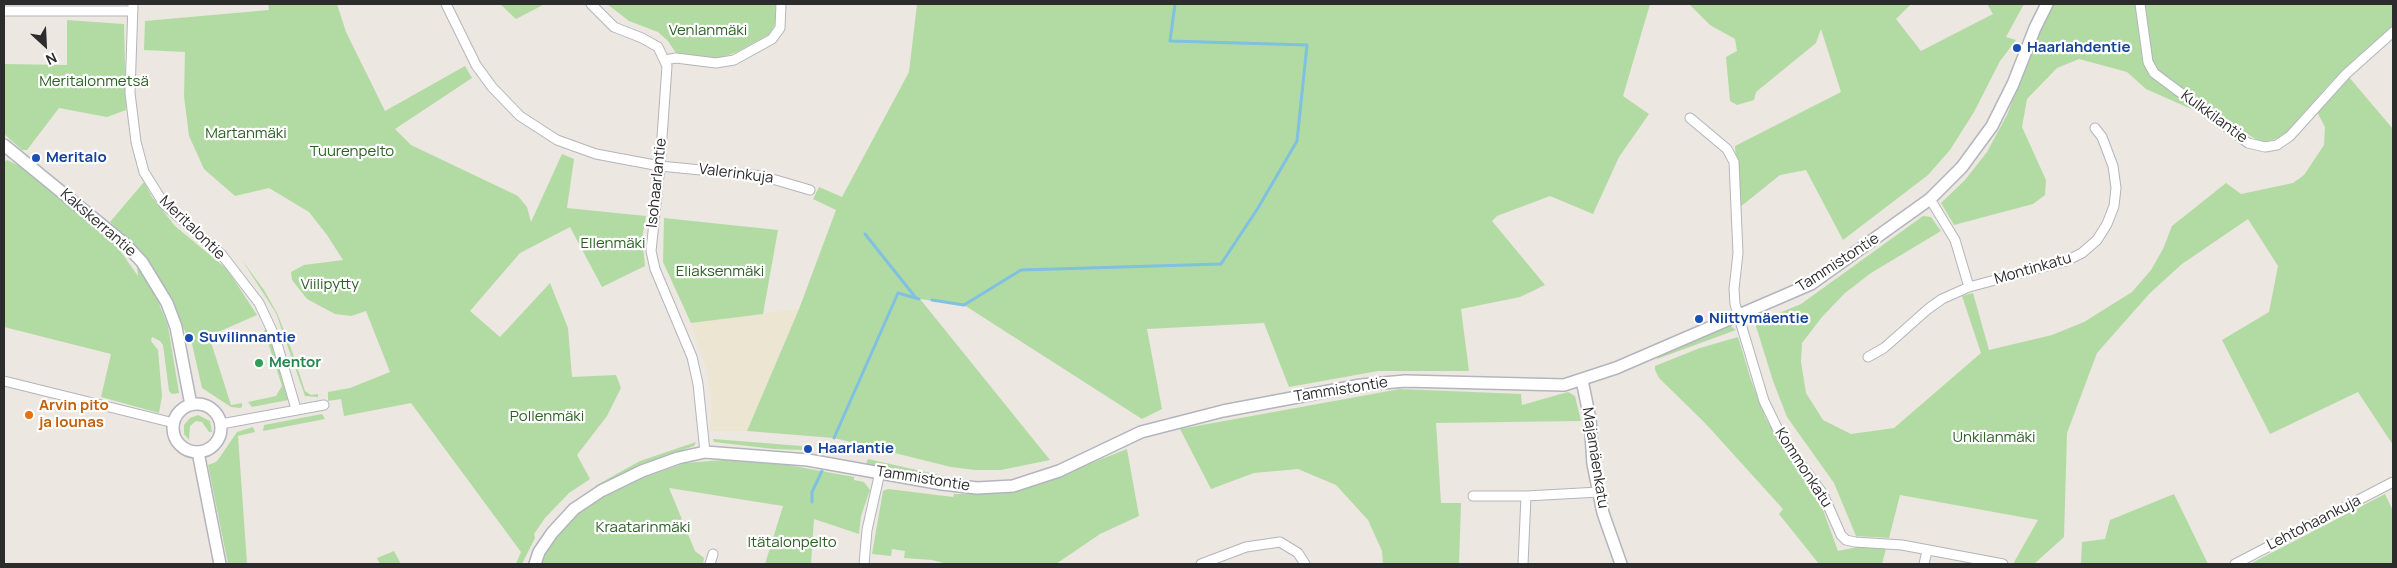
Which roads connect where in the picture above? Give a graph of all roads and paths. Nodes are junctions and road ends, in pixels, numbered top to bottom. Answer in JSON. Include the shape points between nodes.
{"nodes":[{"id":1,"x":446,"y":4,"type":"edge"},
{"id":2,"x":591,"y":4,"type":"edge"},
{"id":3,"x":781,"y":4,"type":"edge"},
{"id":4,"x":2048,"y":4,"type":"edge"},
{"id":5,"x":2140,"y":4,"type":"edge"},
{"id":6,"x":133,"y":7,"type":"edge"},
{"id":7,"x":4,"y":11,"type":"edge"},
{"id":8,"x":2393,"y":32,"type":"edge"},
{"id":9,"x":665,"y":60,"type":"junction"},
{"id":10,"x":1690,"y":118,"type":"dead end"},
{"id":11,"x":2095,"y":128,"type":"dead end"},
{"id":12,"x":4,"y":145,"type":"edge"},
{"id":13,"x":660,"y":166,"type":"junction"},
{"id":14,"x":810,"y":190,"type":"dead end"},
{"id":15,"x":1930,"y":199,"type":"junction"},
{"id":16,"x":1970,"y":287,"type":"junction"},
{"id":17,"x":1738,"y":316,"type":"junction"},
{"id":18,"x":1868,"y":356,"type":"dead end"},
{"id":19,"x":1582,"y":380,"type":"junction"},
{"id":20,"x":4,"y":381,"type":"edge"},
{"id":21,"x":324,"y":404,"type":"dead end"},
{"id":22,"x":191,"y":405,"type":"junction"},
{"id":23,"x":296,"y":409,"type":"junction"},
{"id":24,"x":174,"y":423,"type":"junction"},
{"id":25,"x":221,"y":424,"type":"junction"},
{"id":26,"x":198,"y":452,"type":"junction"},
{"id":27,"x":705,"y":452,"type":"junction"},
{"id":28,"x":880,"y":472,"type":"junction"},
{"id":29,"x":2393,"y":482,"type":"edge"},
{"id":30,"x":1599,"y":492,"type":"junction"},
{"id":31,"x":1473,"y":496,"type":"dead end"},
{"id":32,"x":1526,"y":496,"type":"junction"},
{"id":33,"x":1927,"y":550,"type":"junction"},
{"id":34,"x":713,"y":554,"type":"dead end"},
{"id":35,"x":220,"y":564,"type":"edge"},
{"id":36,"x":535,"y":564,"type":"edge"},
{"id":37,"x":710,"y":564,"type":"edge"},
{"id":38,"x":864,"y":564,"type":"edge"},
{"id":39,"x":1202,"y":564,"type":"edge"},
{"id":40,"x":1305,"y":564,"type":"edge"},
{"id":41,"x":1524,"y":564,"type":"edge"},
{"id":42,"x":1621,"y":564,"type":"edge"},
{"id":43,"x":1924,"y":564,"type":"edge"},
{"id":44,"x":2003,"y":564,"type":"edge"},
{"id":45,"x":2235,"y":564,"type":"edge"}],
"edges":[{"from":1,"to":13,"type":"street","name":"Valerinkuja","via":[[485,78],[520,116],[543,132],[580,150]]},
{"from":2,"to":9,"type":"street","via":[[614,27],[658,47]]},
{"from":3,"to":9,"type":"street","via":[[780,28],[772,39],[734,60],[716,63],[676,58]]},
{"from":4,"to":15,"type":"street","name":"Tammistontie","via":[[2034,28],[2013,84],[1992,126],[1962,167]]},
{"from":5,"to":8,"type":"street","name":"Kulkkilantie","via":[[2148,62],[2154,72],[2248,143],[2265,147],[2278,145],[2290,136],[2346,74]]},
{"from":6,"to":7,"type":"street"},
{"from":6,"to":23,"type":"street","name":"Meritalontie","via":[[132,111],[144,172],[164,204],[222,255],[258,303],[275,337]]},
{"from":9,"to":13,"type":"street","name":"Isohaarlantie","via":[[667,71]]},
{"from":10,"to":17,"type":"street","via":[[1727,149],[1734,162],[1738,253],[1734,289]]},
{"from":11,"to":16,"type":"street","name":"Montinkatu","via":[[2108,151],[2116,188],[2111,215],[2097,240],[2066,261]]},
{"from":12,"to":22,"type":"street","name":"Kakskerrantie","via":[[125,244],[142,262],[167,303],[176,328]]},
{"from":13,"to":14,"type":"street","name":"Valerinkuja","via":[[762,176]]},
{"from":13,"to":27,"type":"street","name":"Isohaarlantie","via":[[651,236],[652,259],[692,357]]},
{"from":15,"to":16,"type":"street","via":[[1955,240]]},
{"from":15,"to":17,"type":"street","name":"Tammistontie","via":[[1811,284]]},
{"from":16,"to":18,"type":"street","name":"Montinkatu","via":[[1942,299],[1884,348]]},
{"from":17,"to":19,"type":"street","name":"Tammistontie"},
{"from":17,"to":33,"type":"street","name":"Kommonkatu","via":[[1770,416],[1783,440],[1823,494],[1841,535],[1855,542]]},
{"from":19,"to":28,"type":"street","name":"Tammistontie","via":[[1553,386],[1404,381],[1326,391],[1168,424],[1124,439],[1059,471],[1013,486],[977,488]]},
{"from":19,"to":30,"type":"street","name":"Majamäenkatu"},
{"from":20,"to":24,"type":"street"},
{"from":21,"to":23,"type":"street"},
{"from":22,"to":24,"type":"street","via":[[181,410]]},
{"from":22,"to":25,"type":"street","via":[[208,406],[217,414]]},
{"from":23,"to":25,"type":"street"},
{"from":24,"to":26,"type":"street","via":[[178,442]]},
{"from":25,"to":26,"type":"street","via":[[217,441],[209,449]]},
{"from":26,"to":35,"type":"street"},
{"from":27,"to":28,"type":"street","name":"Tammistontie","via":[[808,460]]},
{"from":27,"to":36,"type":"street","name":"Tammistontie","via":[[642,471],[601,491],[574,510],[552,533]]},
{"from":28,"to":38,"type":"street","via":[[867,530]]},
{"from":29,"to":45,"type":"street","name":"Lehtohaankuja"},
{"from":30,"to":32,"type":"street"},
{"from":30,"to":42,"type":"street","name":"Majamäenkatu"},
{"from":31,"to":32,"type":"street"},
{"from":32,"to":41,"type":"street"},
{"from":33,"to":43,"type":"street"},
{"from":33,"to":44,"type":"street","name":"Kommonkatu"},
{"from":34,"to":37,"type":"street"},
{"from":39,"to":40,"type":"street","via":[[1246,546],[1280,542],[1298,553]]}]}
